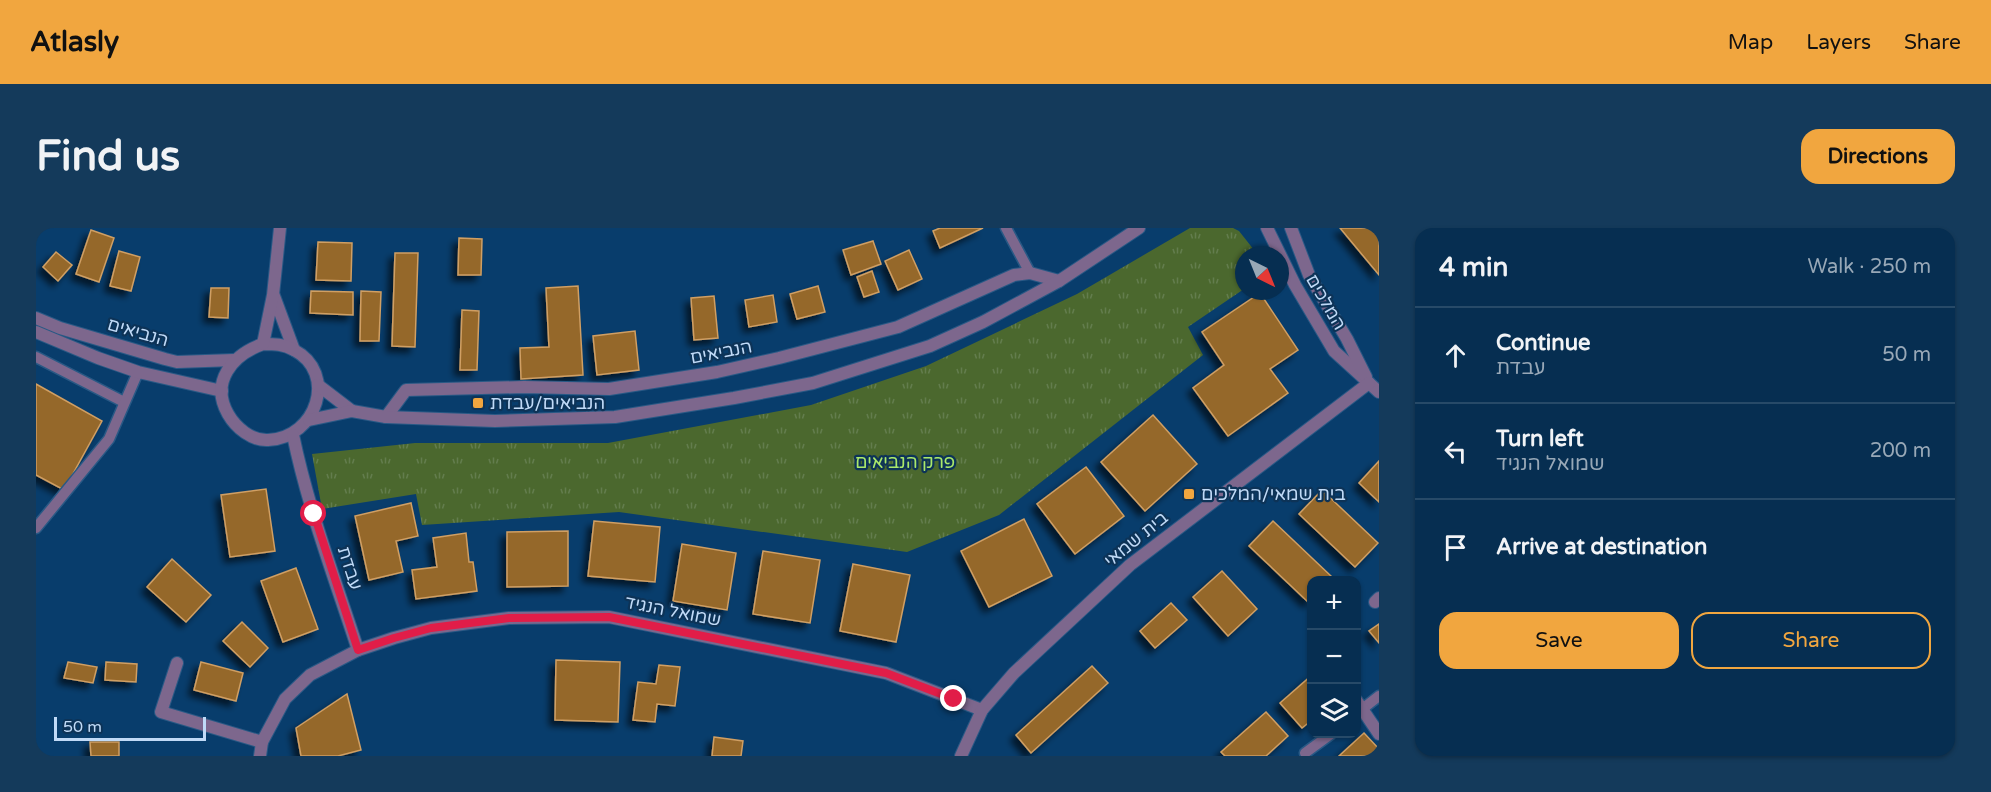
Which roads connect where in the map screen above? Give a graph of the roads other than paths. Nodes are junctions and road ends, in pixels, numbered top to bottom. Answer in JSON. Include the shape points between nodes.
{"nodes":[{"id":1,"x":280,"y":228,"type":"edge"},
{"id":2,"x":1006,"y":228,"type":"edge"},
{"id":3,"x":1139,"y":228,"type":"edge"},
{"id":4,"x":1267,"y":228,"type":"edge"},
{"id":5,"x":1291,"y":228,"type":"edge"},
{"id":6,"x":1030,"y":273,"type":"junction"},
{"id":7,"x":1059,"y":281,"type":"junction"},
{"id":8,"x":273,"y":295,"type":"junction"},
{"id":9,"x":36,"y":318,"type":"edge"},
{"id":10,"x":36,"y":332,"type":"edge"},
{"id":11,"x":263,"y":344,"type":"junction"},
{"id":12,"x":294,"y":350,"type":"junction"},
{"id":13,"x":36,"y":357,"type":"edge"},
{"id":14,"x":234,"y":360,"type":"junction"},
{"id":15,"x":138,"y":372,"type":"junction"},
{"id":16,"x":1369,"y":383,"type":"junction"},
{"id":17,"x":318,"y":385,"type":"junction"},
{"id":18,"x":222,"y":391,"type":"junction"},
{"id":19,"x":1379,"y":392,"type":"edge"},
{"id":20,"x":124,"y":402,"type":"junction"},
{"id":21,"x":352,"y":411,"type":"junction"},
{"id":22,"x":386,"y":417,"type":"junction"},
{"id":23,"x":309,"y":420,"type":"junction"},
{"id":24,"x":293,"y":435,"type":"junction"},
{"id":25,"x":278,"y":440,"type":"junction"},
{"id":26,"x":298,"y":462,"type":"junction"},
{"id":27,"x":36,"y":528,"type":"edge"},
{"id":28,"x":358,"y":650,"type":"junction"},
{"id":29,"x":177,"y":663,"type":"dead end"},
{"id":30,"x":1379,"y":696,"type":"edge"},
{"id":31,"x":1361,"y":706,"type":"edge"},
{"id":32,"x":981,"y":710,"type":"junction"},
{"id":33,"x":1361,"y":712,"type":"edge"},
{"id":34,"x":1379,"y":734,"type":"edge"},
{"id":35,"x":1326,"y":738,"type":"edge"},
{"id":36,"x":262,"y":742,"type":"junction"},
{"id":37,"x":1305,"y":753,"type":"dead end"},
{"id":38,"x":260,"y":756,"type":"edge"},
{"id":39,"x":961,"y":756,"type":"edge"}],
"edges":[{"from":1,"to":8,"type":"street"},
{"from":2,"to":6,"type":"lane"},
{"from":3,"to":7,"type":"street"},
{"from":4,"to":16,"type":"street","name":"המלכים","via":[[1334,351]]},
{"from":5,"to":16,"type":"street","name":"המלכים","via":[[1309,275]]},
{"from":6,"to":7,"type":"street"},
{"from":6,"to":22,"type":"street","name":"הנביאים","via":[[1014,275],[898,327],[717,372],[609,389],[406,390]]},
{"from":7,"to":22,"type":"street","via":[[930,346],[813,383],[615,417],[495,421]]},
{"from":8,"to":11,"type":"street"},
{"from":8,"to":12,"type":"street"},
{"from":9,"to":14,"type":"street","name":"הנביאים","via":[[177,362]]},
{"from":10,"to":15,"type":"street","name":"הנביאים"},
{"from":11,"to":12,"type":"street","via":[[279,344]]},
{"from":11,"to":14,"type":"street"},
{"from":12,"to":17,"type":"street","via":[[306,359]]},
{"from":13,"to":20,"type":"lane"},
{"from":14,"to":18,"type":"street"},
{"from":15,"to":18,"type":"street","name":"הנביאים"},
{"from":15,"to":20,"type":"lane"},
{"from":16,"to":19,"type":"street","name":"המלכים"},
{"from":16,"to":32,"type":"street","name":"בית שמאי","via":[[1130,565],[1014,673]]},
{"from":17,"to":21,"type":"street"},
{"from":17,"to":23,"type":"street","via":[[317,403]]},
{"from":18,"to":25,"type":"street","via":[[233,422],[260,441]]},
{"from":20,"to":27,"type":"lane","via":[[109,439]]},
{"from":21,"to":22,"type":"street"},
{"from":21,"to":23,"type":"street"},
{"from":23,"to":24,"type":"street"},
{"from":24,"to":25,"type":"street"},
{"from":24,"to":26,"type":"street","name":"עבדת"},
{"from":25,"to":26,"type":"street","name":"עבדת"},
{"from":26,"to":28,"type":"street","name":"עבדת"},
{"from":28,"to":32,"type":"street","name":"שמואל הנגיד","via":[[422,630],[509,618],[609,617],[886,673]]},
{"from":28,"to":36,"type":"street","name":"שמואל הנגיד","via":[[310,675],[285,699]]},
{"from":29,"to":36,"type":"street","via":[[161,712]]},
{"from":30,"to":31,"type":"lane"},
{"from":32,"to":39,"type":"street","name":"בית שמאי"},
{"from":33,"to":34,"type":"street"},
{"from":35,"to":37,"type":"lane"},
{"from":36,"to":38,"type":"street","name":"שמואל הנגיד"}]}
